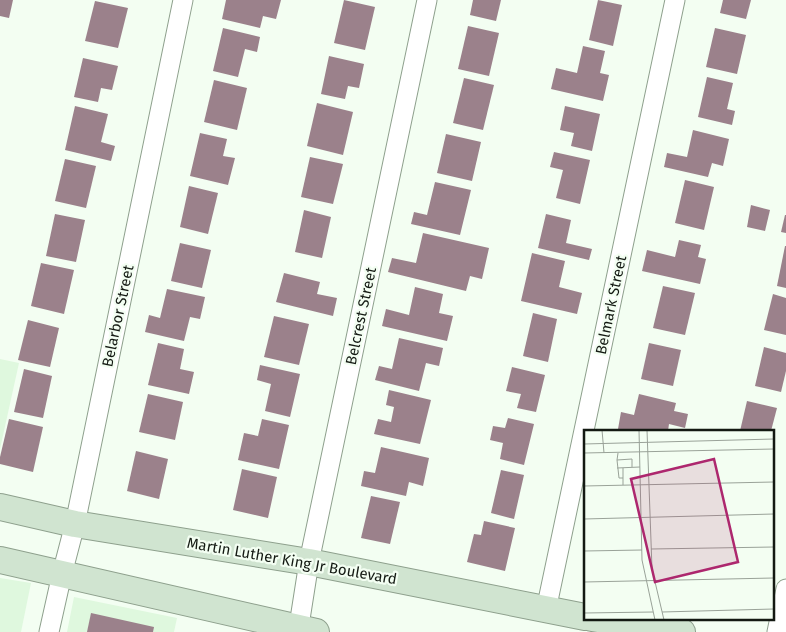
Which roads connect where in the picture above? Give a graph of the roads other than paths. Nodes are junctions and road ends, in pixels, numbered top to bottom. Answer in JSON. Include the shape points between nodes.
{"nodes":[{"id":1,"x":183,"y":0,"type":"edge"},
{"id":2,"x":427,"y":0,"type":"edge"},
{"id":3,"x":675,"y":0,"type":"edge"},
{"id":4,"x":584,"y":430,"type":"edge"},
{"id":5,"x":584,"y":430,"type":"edge"},
{"id":6,"x":0,"y":507,"type":"edge"},
{"id":7,"x":75,"y":524,"type":"junction"},
{"id":8,"x":0,"y":560,"type":"edge"},
{"id":9,"x":309,"y":562,"type":"junction"},
{"id":10,"x":62,"y":574,"type":"junction"},
{"id":11,"x":786,"y":589,"type":"edge"},
{"id":12,"x":546,"y":610,"type":"junction"},
{"id":13,"x":584,"y":617,"type":"edge"},
{"id":14,"x":605,"y":620,"type":"edge"},
{"id":15,"x":304,"y":631,"type":"edge"},
{"id":16,"x":50,"y":632,"type":"edge"},
{"id":17,"x":682,"y":632,"type":"edge"},
{"id":18,"x":777,"y":632,"type":"edge"}],
"edges":[{"from":1,"to":7,"type":"street","name":"Belarbor Street"},
{"from":2,"to":9,"type":"street","name":"Belcrest Street"},
{"from":3,"to":5,"type":"street","name":"Belmark Street"},
{"from":4,"to":12,"type":"street","name":"Belmark Street"},
{"from":6,"to":7,"type":"main road","name":"Martin Luther King Jr Boulevard"},
{"from":7,"to":9,"type":"main road","name":"Martin Luther King Jr Boulevard"},
{"from":7,"to":10,"type":"street","name":"Belarbor Street"},
{"from":8,"to":10,"type":"main road"},
{"from":9,"to":12,"type":"main road","name":"Martin Luther King Jr Boulevard"},
{"from":9,"to":15,"type":"street","name":"Belcrest Street"},
{"from":10,"to":15,"type":"main road"},
{"from":10,"to":16,"type":"street","name":"Belarbor Street"},
{"from":11,"to":18,"type":"street"},
{"from":12,"to":13,"type":"main road","name":"Martin Luther King Jr Boulevard"},
{"from":14,"to":17,"type":"main road"}]}
